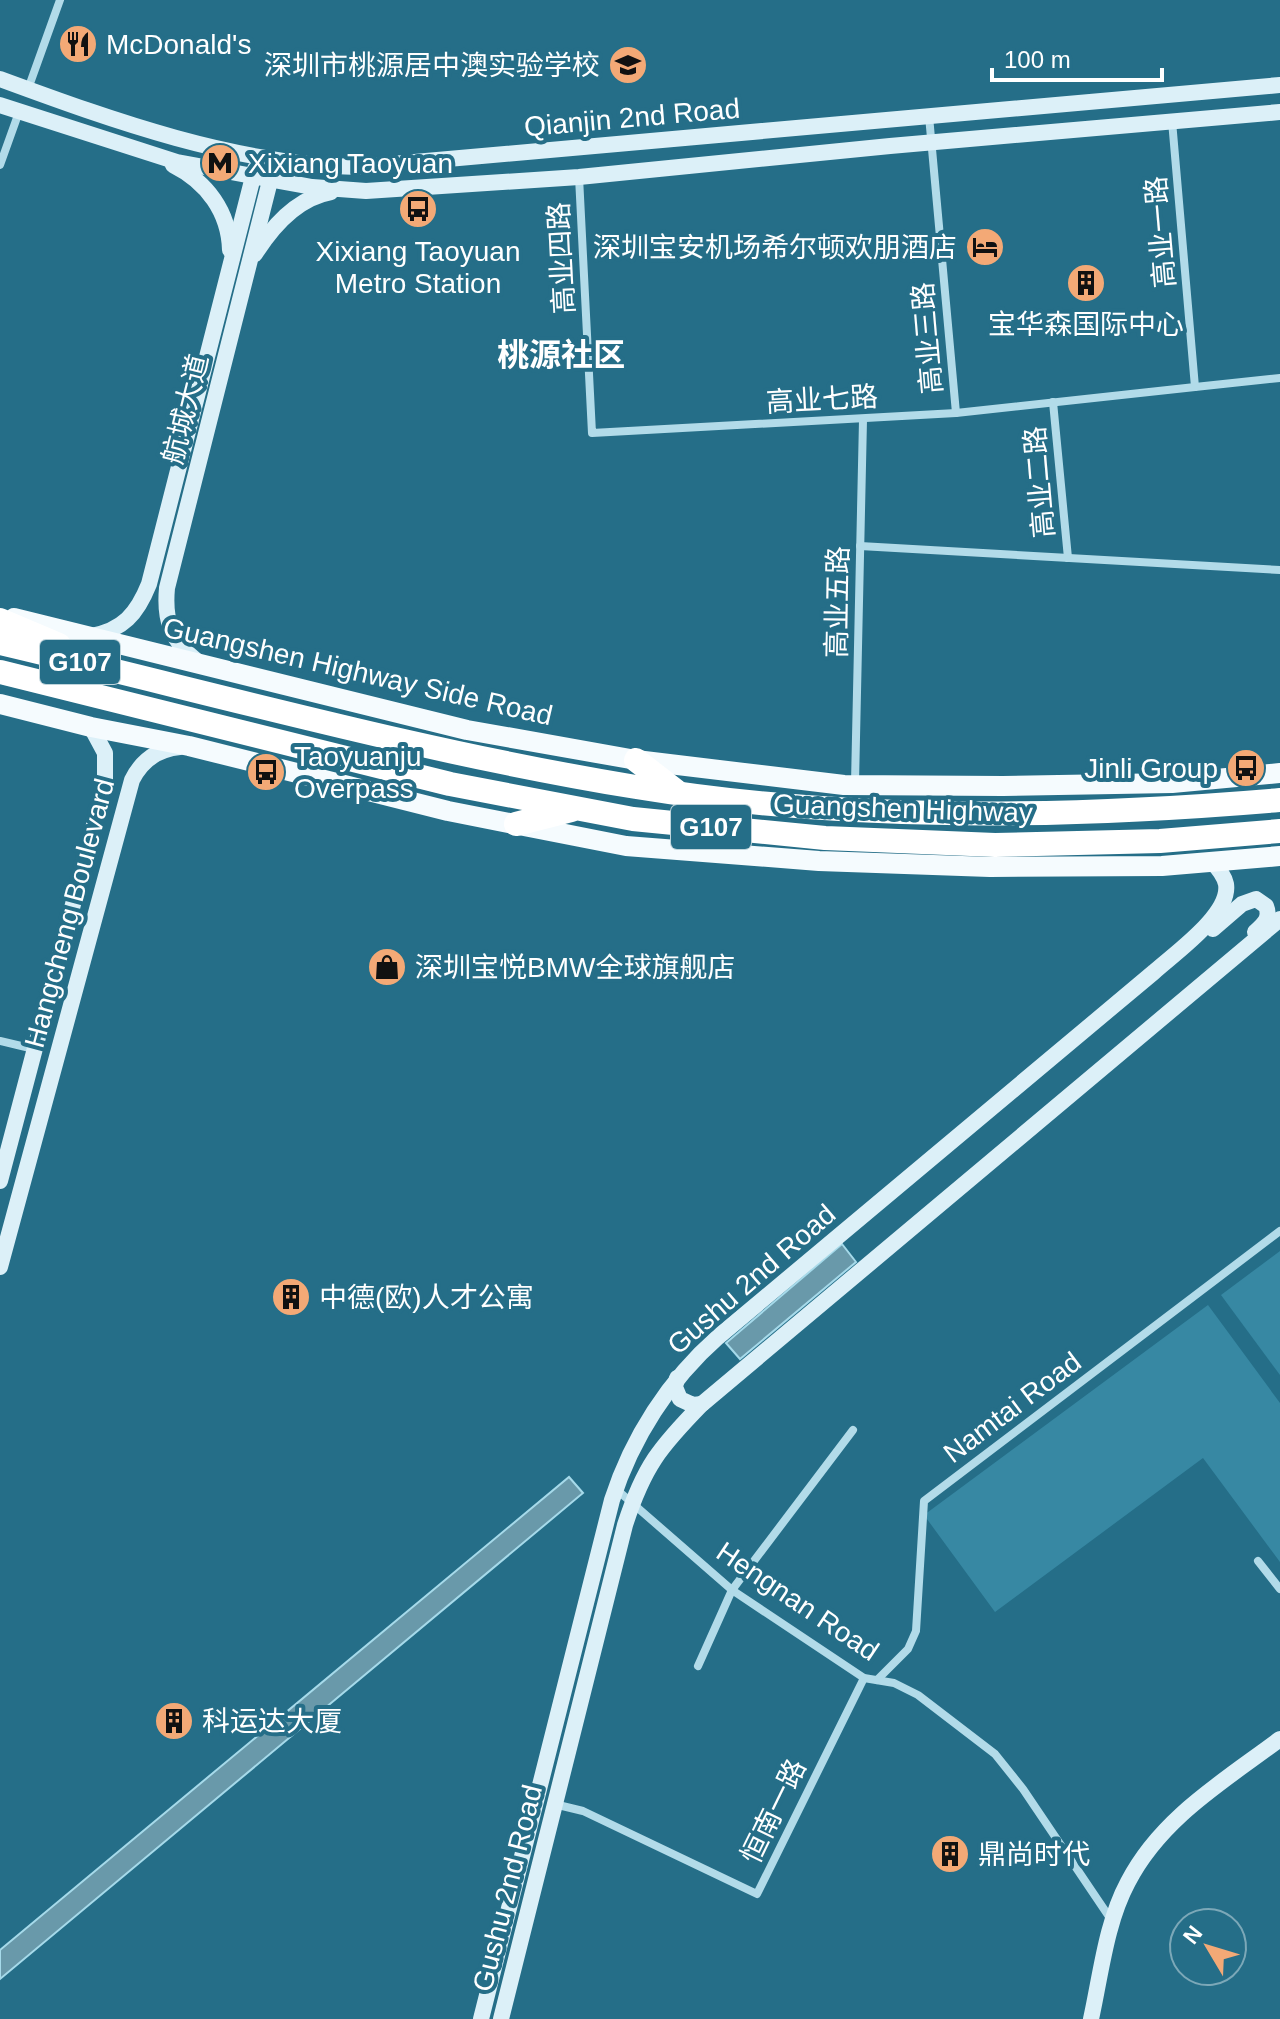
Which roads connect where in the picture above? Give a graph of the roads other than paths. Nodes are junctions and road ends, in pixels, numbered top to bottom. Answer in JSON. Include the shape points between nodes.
{"nodes":[{"id":1,"x":60,"y":0,"type":"edge"},
{"id":2,"x":0,"y":79,"type":"edge"},
{"id":3,"x":1280,"y":85,"type":"edge"},
{"id":4,"x":28,"y":89,"type":"junction"},
{"id":5,"x":0,"y":105,"type":"edge"},
{"id":6,"x":19,"y":112,"type":"junction"},
{"id":7,"x":1280,"y":112,"type":"edge"},
{"id":8,"x":929,"y":116,"type":"junction"},
{"id":9,"x":1172,"y":121,"type":"junction"},
{"id":10,"x":931,"y":142,"type":"junction"},
{"id":11,"x":154,"y":155,"type":"junction"},
{"id":12,"x":267,"y":157,"type":"junction"},
{"id":13,"x":0,"y":165,"type":"edge"},
{"id":14,"x":579,"y":177,"type":"junction"},
{"id":15,"x":261,"y":178,"type":"junction"},
{"id":16,"x":343,"y":190,"type":"junction"},
{"id":17,"x":230,"y":266,"type":"junction"},
{"id":18,"x":247,"y":270,"type":"junction"},
{"id":19,"x":1280,"y":378,"type":"edge"},
{"id":20,"x":1195,"y":387,"type":"junction"},
{"id":21,"x":1053,"y":402,"type":"junction"},
{"id":22,"x":956,"y":413,"type":"junction"},
{"id":23,"x":863,"y":420,"type":"junction"},
{"id":24,"x":592,"y":433,"type":"joint"},
{"id":25,"x":860,"y":546,"type":"junction"},
{"id":26,"x":1068,"y":558,"type":"junction"},
{"id":27,"x":1280,"y":570,"type":"edge"},
{"id":28,"x":0,"y":617,"type":"edge"},
{"id":29,"x":91,"y":636,"type":"junction"},
{"id":30,"x":0,"y":643,"type":"edge"},
{"id":31,"x":198,"y":662,"type":"junction"},
{"id":32,"x":120,"y":671,"type":"junction"},
{"id":33,"x":0,"y":672,"type":"edge"},
{"id":34,"x":0,"y":704,"type":"edge"},
{"id":35,"x":91,"y":727,"type":"junction"},
{"id":36,"x":189,"y":746,"type":"junction"},
{"id":37,"x":636,"y":760,"type":"junction"},
{"id":38,"x":1280,"y":773,"type":"edge"},
{"id":39,"x":855,"y":785,"type":"junction"},
{"id":40,"x":678,"y":792,"type":"junction"},
{"id":41,"x":1280,"y":800,"type":"edge"},
{"id":42,"x":577,"y":808,"type":"junction"},
{"id":43,"x":516,"y":824,"type":"junction"},
{"id":44,"x":1280,"y":831,"type":"edge"},
{"id":45,"x":1280,"y":856,"type":"edge"},
{"id":46,"x":85,"y":858,"type":"junction"},
{"id":47,"x":1212,"y":862,"type":"junction"},
{"id":48,"x":109,"y":863,"type":"junction"},
{"id":49,"x":1280,"y":919,"type":"edge"},
{"id":50,"x":1154,"y":972,"type":"junction"},
{"id":51,"x":1183,"y":1002,"type":"junction"},
{"id":52,"x":0,"y":1041,"type":"edge"},
{"id":53,"x":35,"y":1049,"type":"junction"},
{"id":54,"x":0,"y":1181,"type":"edge"},
{"id":55,"x":1280,"y":1231,"type":"edge"},
{"id":56,"x":0,"y":1267,"type":"edge"},
{"id":57,"x":677,"y":1378,"type":"junction"},
{"id":58,"x":702,"y":1404,"type":"junction"},
{"id":59,"x":853,"y":1430,"type":"dead end"},
{"id":60,"x":616,"y":1489,"type":"junction"},
{"id":61,"x":631,"y":1504,"type":"junction"},
{"id":62,"x":1258,"y":1561,"type":"dead end"},
{"id":63,"x":1280,"y":1589,"type":"edge"},
{"id":64,"x":732,"y":1590,"type":"junction"},
{"id":65,"x":698,"y":1666,"type":"dead end"},
{"id":66,"x":864,"y":1678,"type":"junction"},
{"id":67,"x":877,"y":1680,"type":"junction"},
{"id":68,"x":1280,"y":1739,"type":"edge"},
{"id":69,"x":554,"y":1804,"type":"junction"},
{"id":70,"x":1112,"y":1921,"type":"junction"},
{"id":71,"x":481,"y":2019,"type":"edge"},
{"id":72,"x":501,"y":2019,"type":"edge"},
{"id":73,"x":1091,"y":2019,"type":"edge"}],
"edges":[{"from":1,"to":4,"type":"street"},
{"from":2,"to":4,"type":"main road","name":"Qianjin 2nd Road"},
{"from":3,"to":8,"type":"main road","name":"Qianjin 2nd Road"},
{"from":4,"to":12,"type":"main road","name":"Qianjin 2nd Road","via":[[159,133]]},
{"from":5,"to":6,"type":"main road","name":"Qianjin 2nd Road"},
{"from":6,"to":11,"type":"main road","name":"Qianjin 2nd Road"},
{"from":6,"to":13,"type":"street"},
{"from":7,"to":9,"type":"main road","name":"Qianjin 2nd Road"},
{"from":8,"to":10,"type":"street","name":"高业三路"},
{"from":8,"to":12,"type":"main road","name":"Qianjin 2nd Road","via":[[386,166],[317,166]]},
{"from":9,"to":10,"type":"main road","name":"Qianjin 2nd Road"},
{"from":9,"to":20,"type":"street","name":"高业一路"},
{"from":10,"to":14,"type":"main road","name":"Qianjin 2nd Road"},
{"from":10,"to":22,"type":"street","name":"高业三路"},
{"from":11,"to":15,"type":"main road","name":"Qianjin 2nd Road"},
{"from":11,"to":17,"type":"main road","via":[[196,178],[219,206],[230,241]]},
{"from":12,"to":15,"type":"main road","name":"航城大道"},
{"from":14,"to":16,"type":"main road","name":"Qianjin 2nd Road"},
{"from":14,"to":24,"type":"street","name":"高业四路"},
{"from":15,"to":16,"type":"main road","name":"Qianjin 2nd Road"},
{"from":15,"to":17,"type":"main road","name":"航城大道"},
{"from":15,"to":18,"type":"main road","name":"航城大道"},
{"from":16,"to":18,"type":"main road","via":[[322,194],[291,212],[265,239]]},
{"from":17,"to":29,"type":"main road","name":"航城大道","via":[[149,584],[122,626]]},
{"from":18,"to":31,"type":"main road","name":"航城大道","via":[[167,588],[173,637]]},
{"from":19,"to":20,"type":"street"},
{"from":20,"to":21,"type":"street"},
{"from":21,"to":22,"type":"street","name":"高业七路"},
{"from":21,"to":26,"type":"street","name":"高业二路"},
{"from":22,"to":23,"type":"street","name":"高业七路"},
{"from":23,"to":24,"type":"street","name":"高业七路"},
{"from":23,"to":25,"type":"street","name":"高业五路"},
{"from":25,"to":26,"type":"street"},
{"from":25,"to":39,"type":"street","name":"高业五路"},
{"from":26,"to":27,"type":"street"},
{"from":28,"to":29,"type":"main road","name":"Guangshen Highway Side Road"},
{"from":28,"to":32,"type":"highway"},
{"from":29,"to":31,"type":"main road","name":"Guangshen Highway Side Road"},
{"from":30,"to":32,"type":"highway","number":"G107"},
{"from":31,"to":37,"type":"main road","name":"Guangshen Highway Side Road","via":[[467,730]]},
{"from":32,"to":40,"type":"highway","number":"G107","via":[[456,755]]},
{"from":33,"to":42,"type":"highway","number":"G107","via":[[450,784]]},
{"from":34,"to":35,"type":"main road"},
{"from":35,"to":36,"type":"main road"},
{"from":35,"to":46,"type":"main road","name":"Hangcheng Boulevard","via":[[107,766]]},
{"from":36,"to":43,"type":"main road"},
{"from":36,"to":48,"type":"main road","name":"Hangcheng Boulevard","via":[[155,754],[137,770]]},
{"from":37,"to":39,"type":"main road","name":"Guangshen Highway Side Road"},
{"from":37,"to":40,"type":"highway"},
{"from":38,"to":39,"type":"main road","name":"Guangshen Highway Side Road","via":[[1172,783]]},
{"from":40,"to":41,"type":"highway","name":"Guangshen Highway","number":"G107","via":[[828,809],[996,814]]},
{"from":42,"to":43,"type":"highway"},
{"from":42,"to":44,"type":"highway","name":"Guangshen Highway","number":"G107","via":[[633,819],[825,838],[995,845],[1160,841]]},
{"from":43,"to":47,"type":"main road","via":[[626,846],[819,861],[990,867]]},
{"from":45,"to":47,"type":"main road"},
{"from":46,"to":48,"type":"main road","via":[[100,849]]},
{"from":46,"to":53,"type":"main road","name":"Hangcheng Boulevard"},
{"from":47,"to":50,"type":"main road","name":"Gushu 2nd Road","via":[[1226,885],[1222,906]]},
{"from":48,"to":56,"type":"main road","name":"Hangcheng Boulevard"},
{"from":49,"to":51,"type":"main road","name":"Gushu 2nd Road"},
{"from":50,"to":51,"type":"main road","via":[[1246,901],[1263,903],[1266,922]]},
{"from":50,"to":57,"type":"main road","name":"Gushu 2nd Road","via":[[718,1337]]},
{"from":51,"to":58,"type":"main road","name":"Gushu 2nd Road"},
{"from":52,"to":53,"type":"street"},
{"from":53,"to":54,"type":"main road","name":"Hangcheng Boulevard"},
{"from":55,"to":67,"type":"street","name":"Namtai Road","via":[[924,1501],[916,1631],[908,1649]]},
{"from":57,"to":58,"type":"main road","via":[[680,1399]]},
{"from":57,"to":60,"type":"main road","name":"Gushu 2nd Road","via":[[639,1437]]},
{"from":58,"to":61,"type":"main road","name":"Gushu 2nd Road","via":[[656,1454]]},
{"from":59,"to":64,"type":"street"},
{"from":60,"to":61,"type":"street","name":"Hengnan Road"},
{"from":60,"to":71,"type":"main road","name":"Gushu 2nd Road"},
{"from":61,"to":64,"type":"street","name":"Hengnan Road"},
{"from":61,"to":69,"type":"main road","name":"Gushu 2nd Road"},
{"from":62,"to":63,"type":"street"},
{"from":64,"to":65,"type":"street"},
{"from":64,"to":66,"type":"street","name":"Hengnan Road"},
{"from":66,"to":67,"type":"street","name":"Hengnan Road"},
{"from":66,"to":69,"type":"street","name":"恒南一路","via":[[757,1894],[583,1811]]},
{"from":67,"to":70,"type":"street","name":"Hengnan Road","via":[[918,1695],[995,1754]]},
{"from":68,"to":70,"type":"main road","via":[[1168,1828],[1127,1883]]},
{"from":69,"to":72,"type":"main road","name":"Gushu 2nd Road"},
{"from":70,"to":73,"type":"main road"}]}
